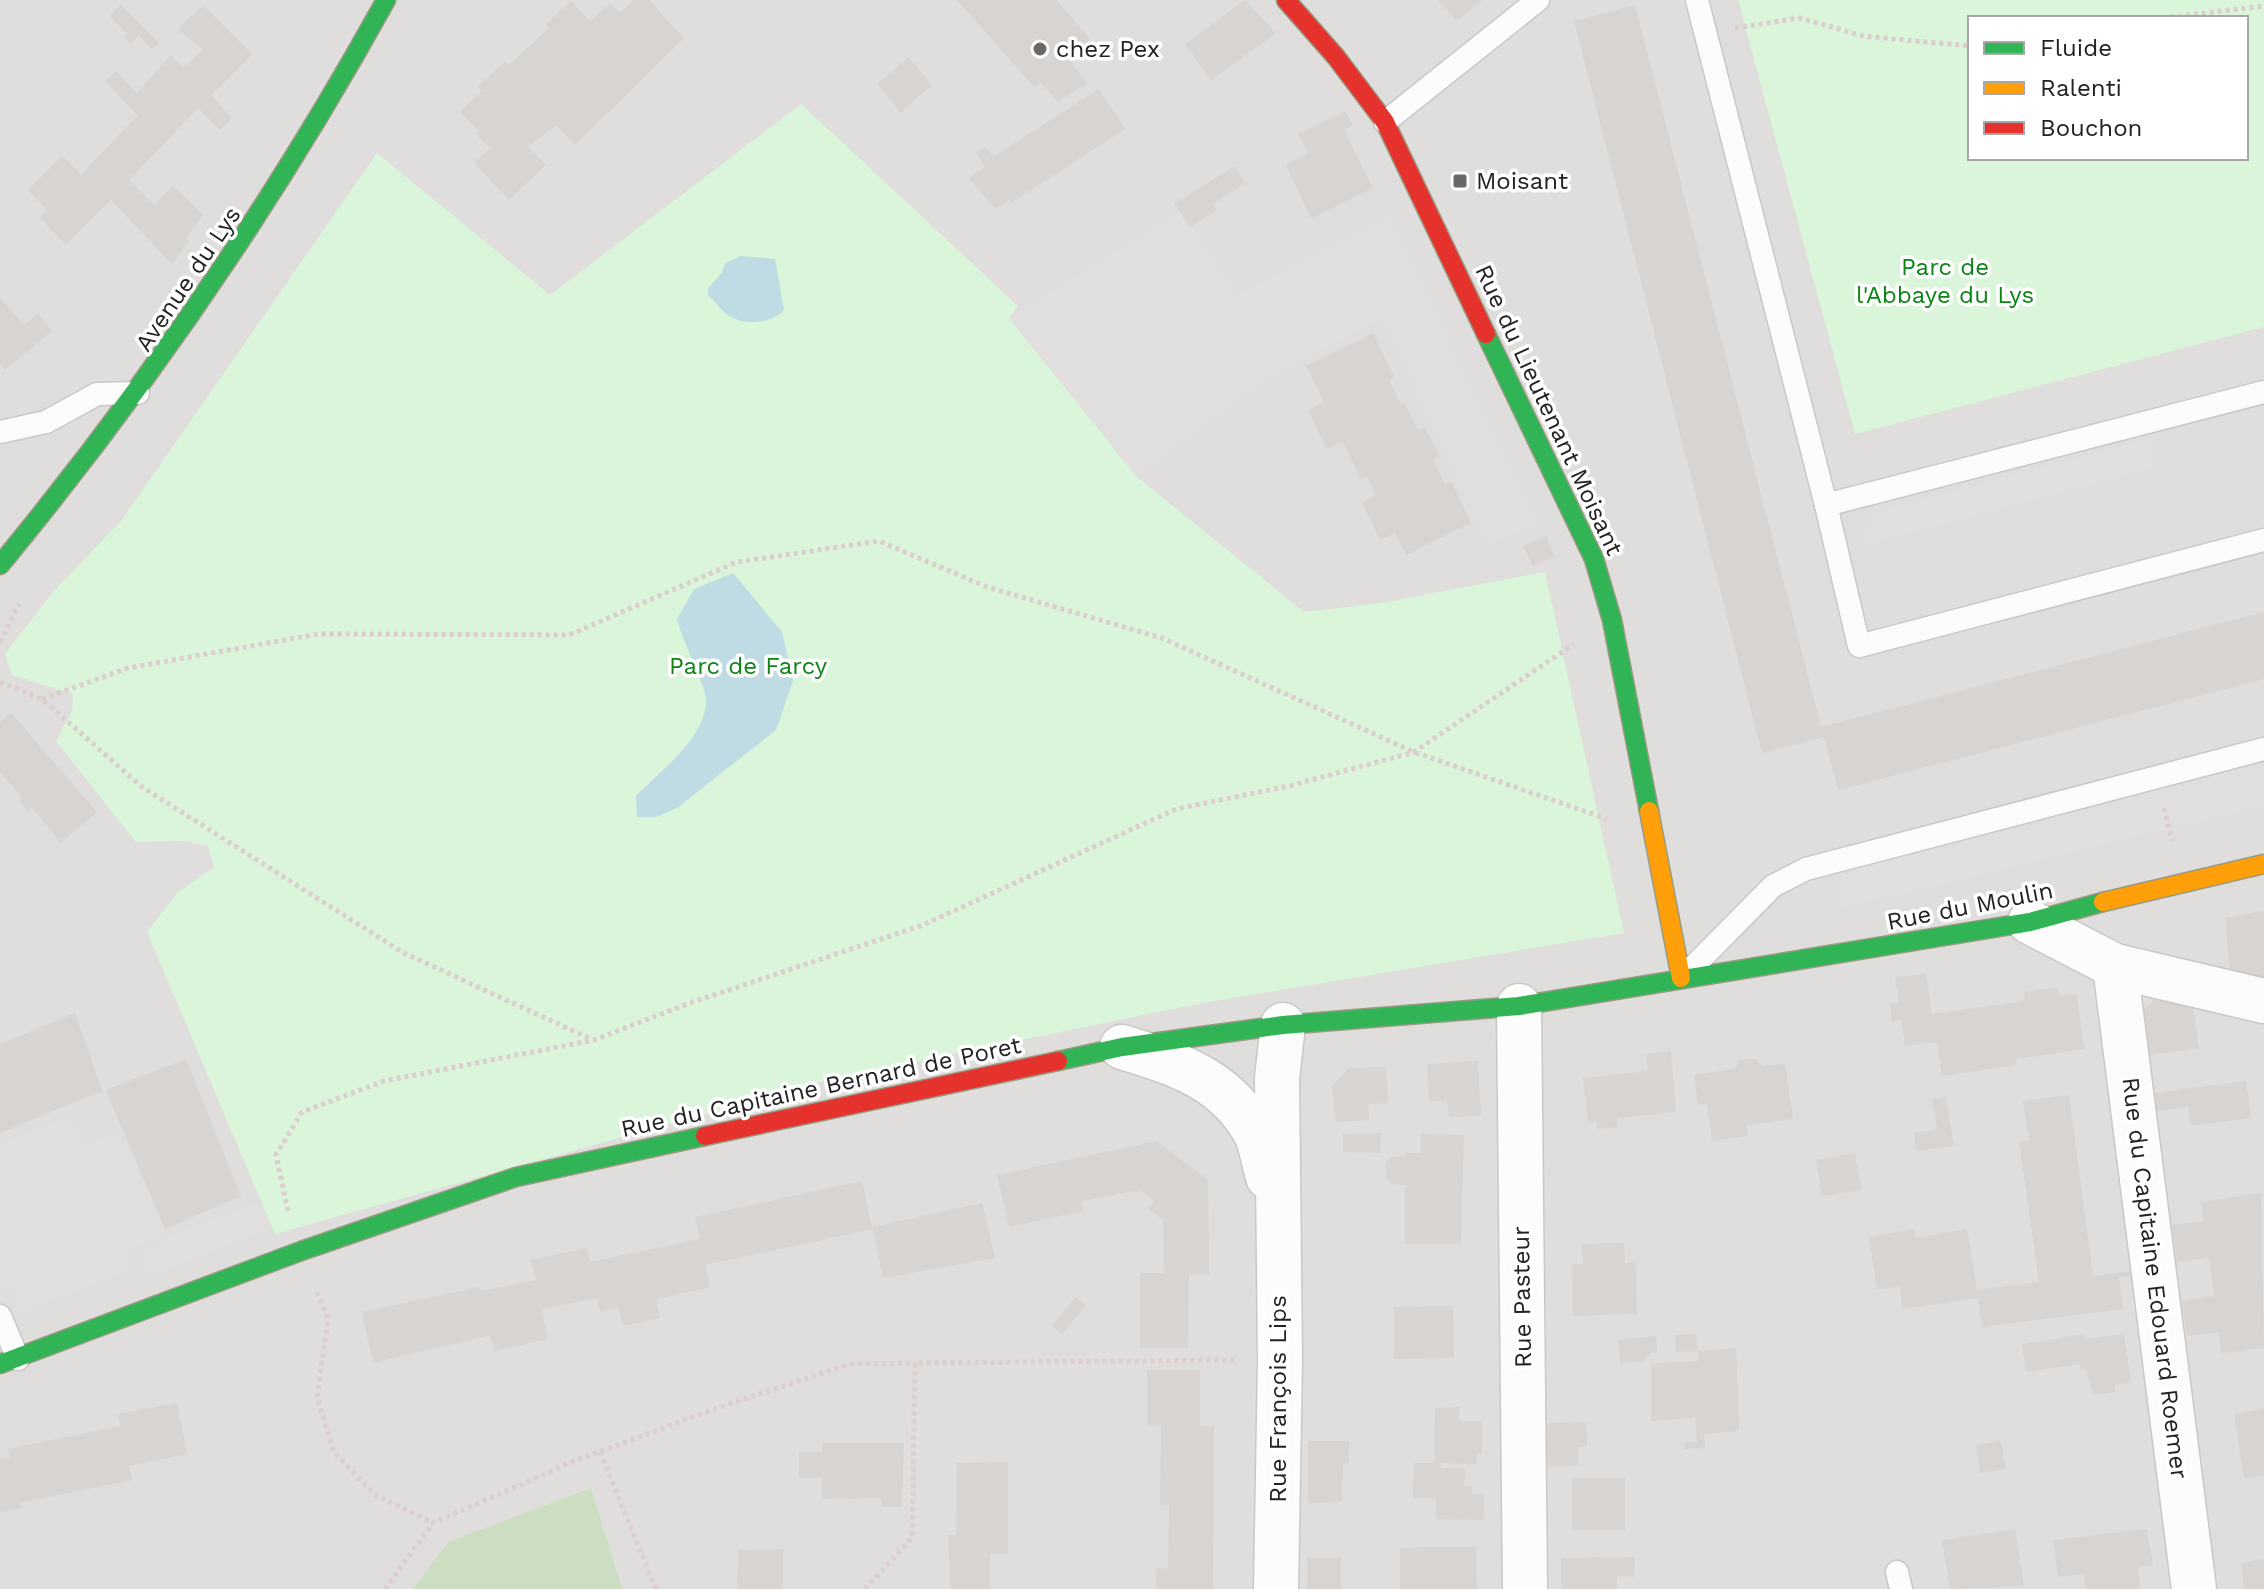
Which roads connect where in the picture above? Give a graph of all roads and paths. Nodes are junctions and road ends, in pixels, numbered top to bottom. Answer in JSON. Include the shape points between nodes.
{"nodes":[{"id":1,"x":386,"y":0,"type":"edge"},
{"id":2,"x":1286,"y":0,"type":"edge"},
{"id":3,"x":1538,"y":0,"type":"edge"},
{"id":4,"x":1697,"y":0,"type":"edge"},
{"id":5,"x":2264,"y":6,"type":"edge"},
{"id":6,"x":2179,"y":16,"type":"edge"},
{"id":7,"x":1706,"y":33,"type":"junction"},
{"id":8,"x":1968,"y":46,"type":"edge"},
{"id":9,"x":1385,"y":122,"type":"junction"},
{"id":10,"x":2264,"y":392,"type":"edge"},
{"id":11,"x":139,"y":393,"type":"junction"},
{"id":12,"x":0,"y":432,"type":"edge"},
{"id":13,"x":1826,"y":505,"type":"junction"},
{"id":14,"x":2264,"y":540,"type":"edge"},
{"id":15,"x":0,"y":565,"type":"edge"},
{"id":16,"x":1612,"y":620,"type":"junction"},
{"id":17,"x":0,"y":682,"type":"edge"},
{"id":18,"x":42,"y":699,"type":"junction"},
{"id":19,"x":2264,"y":749,"type":"edge"},
{"id":20,"x":1414,"y":752,"type":"junction"},
{"id":21,"x":2158,"y":776,"type":"junction"},
{"id":22,"x":1658,"y":852,"type":"junction"},
{"id":23,"x":2264,"y":864,"type":"edge"},
{"id":24,"x":2181,"y":881,"type":"junction"},
{"id":25,"x":2030,"y":922,"type":"junction"},
{"id":26,"x":2115,"y":966,"type":"junction"},
{"id":27,"x":1681,"y":978,"type":"junction"},
{"id":28,"x":2264,"y":1001,"type":"edge"},
{"id":29,"x":1519,"y":1006,"type":"junction"},
{"id":30,"x":1283,"y":1025,"type":"junction"},
{"id":31,"x":594,"y":1040,"type":"junction"},
{"id":32,"x":1122,"y":1047,"type":"junction"},
{"id":33,"x":1277,"y":1208,"type":"junction"},
{"id":34,"x":301,"y":1251,"type":"junction"},
{"id":35,"x":0,"y":1316,"type":"edge"},
{"id":36,"x":1280,"y":1360,"type":"junction"},
{"id":37,"x":9,"y":1361,"type":"edge"},
{"id":38,"x":915,"y":1363,"type":"junction"},
{"id":39,"x":600,"y":1452,"type":"junction"},
{"id":40,"x":433,"y":1523,"type":"junction"},
{"id":41,"x":385,"y":1589,"type":"edge"},
{"id":42,"x":656,"y":1589,"type":"edge"},
{"id":43,"x":865,"y":1589,"type":"edge"},
{"id":44,"x":1276,"y":1589,"type":"edge"},
{"id":45,"x":1525,"y":1589,"type":"edge"},
{"id":46,"x":2194,"y":1589,"type":"edge"}],
"edges":[{"from":1,"to":11,"type":"street","name":"Avenue du Lys","via":[[245,241]]},
{"from":2,"to":9,"type":"street","name":"Rue du Lieutenant Moisant"},
{"from":3,"to":9,"type":"lane"},
{"from":4,"to":7,"type":"lane"},
{"from":5,"to":6,"type":"path"},
{"from":7,"to":8,"type":"path","via":[[1800,18],[1863,36]]},
{"from":7,"to":13,"type":"lane"},
{"from":9,"to":16,"type":"street","name":"Rue du Lieutenant Moisant","via":[[1581,528]]},
{"from":10,"to":13,"type":"lane"},
{"from":11,"to":12,"type":"lane","via":[[97,394],[46,422]]},
{"from":11,"to":15,"type":"street","name":"Avenue du Lys"},
{"from":13,"to":14,"type":"lane","via":[[1859,646]]},
{"from":16,"to":20,"type":"path"},
{"from":16,"to":22,"type":"street","name":"Rue du Lieutenant Moisant"},
{"from":17,"to":18,"type":"path"},
{"from":18,"to":20,"type":"path","via":[[128,668],[318,634],[569,635],[737,562],[879,541],[987,587],[1162,638]]},
{"from":18,"to":31,"type":"path","via":[[142,787],[402,952]]},
{"from":19,"to":21,"type":"lane"},
{"from":20,"to":22,"type":"path","via":[[1598,813]]},
{"from":20,"to":31,"type":"path","via":[[1176,809],[923,925]]},
{"from":21,"to":24,"type":"path"},
{"from":21,"to":27,"type":"lane","via":[[1806,869],[1773,886]]},
{"from":22,"to":27,"type":"street","name":"Rue du Lieutenant Moisant"},
{"from":23,"to":24,"type":"street","name":"Rue du Moulin"},
{"from":24,"to":25,"type":"street","name":"Rue du Moulin"},
{"from":25,"to":26,"type":"street"},
{"from":25,"to":27,"type":"street","name":"Rue du Moulin"},
{"from":26,"to":28,"type":"street"},
{"from":26,"to":46,"type":"street","name":"Rue du Capitaine Edouard Roemer"},
{"from":27,"to":29,"type":"street","name":"Rue du Capitaine Bernard de Poret"},
{"from":29,"to":30,"type":"street","name":"Rue du Capitaine Bernard de Poret"},
{"from":29,"to":45,"type":"street","name":"Rue Pasteur"},
{"from":30,"to":32,"type":"street","name":"Rue du Capitaine Bernard de Poret"},
{"from":30,"to":33,"type":"street","name":"Rue François Lips","via":[[1277,1057]]},
{"from":31,"to":34,"type":"path","via":[[384,1081],[302,1112],[276,1155]]},
{"from":32,"to":33,"type":"street","name":"Rue François Lips","via":[[1186,1066],[1224,1093],[1256,1135]]},
{"from":32,"to":34,"type":"street","name":"Rue du Capitaine Bernard de Poret","via":[[516,1177]]},
{"from":33,"to":36,"type":"street","name":"Rue François Lips"},
{"from":34,"to":37,"type":"street","name":"Rue du Capitaine Bernard de Poret"},
{"from":34,"to":40,"type":"path","via":[[328,1318],[317,1398],[334,1452],[374,1494]]},
{"from":35,"to":37,"type":"lane"},
{"from":36,"to":38,"type":"path"},
{"from":36,"to":44,"type":"street","name":"Rue François Lips"},
{"from":38,"to":39,"type":"path","via":[[849,1364]]},
{"from":38,"to":43,"type":"path","via":[[912,1538]]},
{"from":39,"to":40,"type":"path"},
{"from":39,"to":42,"type":"path"},
{"from":40,"to":41,"type":"path"}]}
